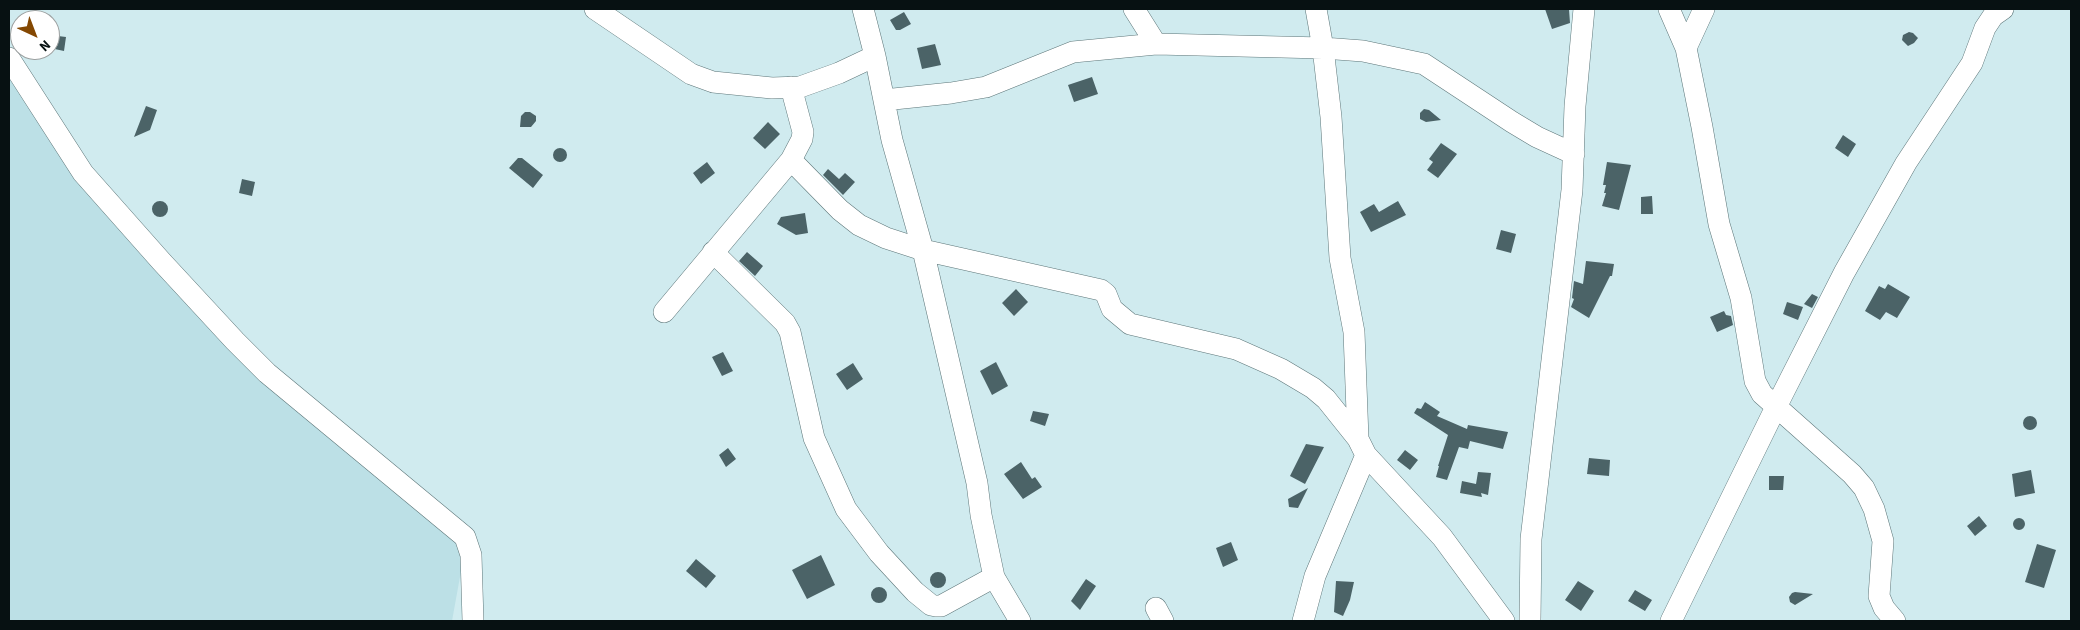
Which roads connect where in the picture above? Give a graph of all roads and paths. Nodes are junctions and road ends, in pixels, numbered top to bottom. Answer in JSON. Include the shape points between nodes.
{"nodes":[{"id":1,"x":595,"y":9,"type":"edge"},
{"id":2,"x":863,"y":9,"type":"edge"},
{"id":3,"x":1134,"y":9,"type":"edge"},
{"id":4,"x":1316,"y":9,"type":"edge"},
{"id":5,"x":1584,"y":9,"type":"edge"},
{"id":6,"x":1669,"y":9,"type":"edge"},
{"id":7,"x":1704,"y":9,"type":"edge"},
{"id":8,"x":2003,"y":9,"type":"edge"},
{"id":9,"x":1156,"y":44,"type":"junction"},
{"id":10,"x":1323,"y":48,"type":"junction"},
{"id":11,"x":1686,"y":48,"type":"junction"},
{"id":12,"x":875,"y":56,"type":"junction"},
{"id":13,"x":9,"y":58,"type":"edge"},
{"id":14,"x":791,"y":87,"type":"junction"},
{"id":15,"x":884,"y":100,"type":"junction"},
{"id":16,"x":1574,"y":154,"type":"junction"},
{"id":17,"x":791,"y":160,"type":"junction"},
{"id":18,"x":923,"y":250,"type":"junction"},
{"id":19,"x":713,"y":252,"type":"junction"},
{"id":20,"x":664,"y":312,"type":"dead end"},
{"id":21,"x":1776,"y":407,"type":"junction"},
{"id":22,"x":1362,"y":447,"type":"junction"},
{"id":23,"x":994,"y":577,"type":"junction"},
{"id":24,"x":473,"y":621,"type":"edge"},
{"id":25,"x":1020,"y":621,"type":"edge"},
{"id":26,"x":1304,"y":621,"type":"edge"},
{"id":27,"x":1504,"y":621,"type":"edge"},
{"id":28,"x":1530,"y":621,"type":"edge"},
{"id":29,"x":1671,"y":621,"type":"edge"},
{"id":30,"x":1895,"y":621,"type":"edge"}],
"edges":[{"from":1,"to":14,"type":"street","via":[[691,74],[713,82]]},
{"from":2,"to":12,"type":"street"},
{"from":3,"to":9,"type":"street"},
{"from":4,"to":10,"type":"street"},
{"from":5,"to":16,"type":"street","via":[[1574,106]]},
{"from":6,"to":11,"type":"street"},
{"from":7,"to":11,"type":"street"},
{"from":8,"to":21,"type":"street","via":[[1985,28],[1972,63],[1906,162],[1844,273]]},
{"from":9,"to":10,"type":"street"},
{"from":9,"to":15,"type":"street","via":[[1073,52],[986,87]]},
{"from":10,"to":16,"type":"street","via":[[1363,51],[1424,64],[1520,127]]},
{"from":10,"to":22,"type":"street","via":[[1340,258],[1354,332]]},
{"from":11,"to":21,"type":"street","via":[[1719,224],[1741,298],[1755,381],[1762,394]]},
{"from":12,"to":14,"type":"street","via":[[839,73]]},
{"from":12,"to":15,"type":"street"},
{"from":13,"to":24,"type":"street","via":[[83,173],[235,341],[267,372],[465,537],[472,555]]},
{"from":14,"to":17,"type":"street","via":[[803,132]]},
{"from":15,"to":18,"type":"street"},
{"from":16,"to":28,"type":"street","via":[[1531,539]]},
{"from":17,"to":18,"type":"street","via":[[840,210],[859,224],[886,238]]},
{"from":17,"to":19,"type":"street"},
{"from":18,"to":22,"type":"street","via":[[1101,290],[1112,309],[1130,324],[1236,349],[1281,369],[1326,399]]},
{"from":18,"to":23,"type":"street","via":[[977,482]]},
{"from":19,"to":20,"type":"street"},
{"from":19,"to":23,"type":"street","via":[[785,323],[790,332],[814,438],[846,509],[879,554],[915,592],[936,606]]},
{"from":21,"to":29,"type":"street"},
{"from":21,"to":30,"type":"street","via":[[1864,488],[1883,541],[1879,596]]},
{"from":22,"to":26,"type":"street","via":[[1315,576]]},
{"from":22,"to":27,"type":"street","via":[[1442,537]]},
{"from":23,"to":25,"type":"street"}]}
